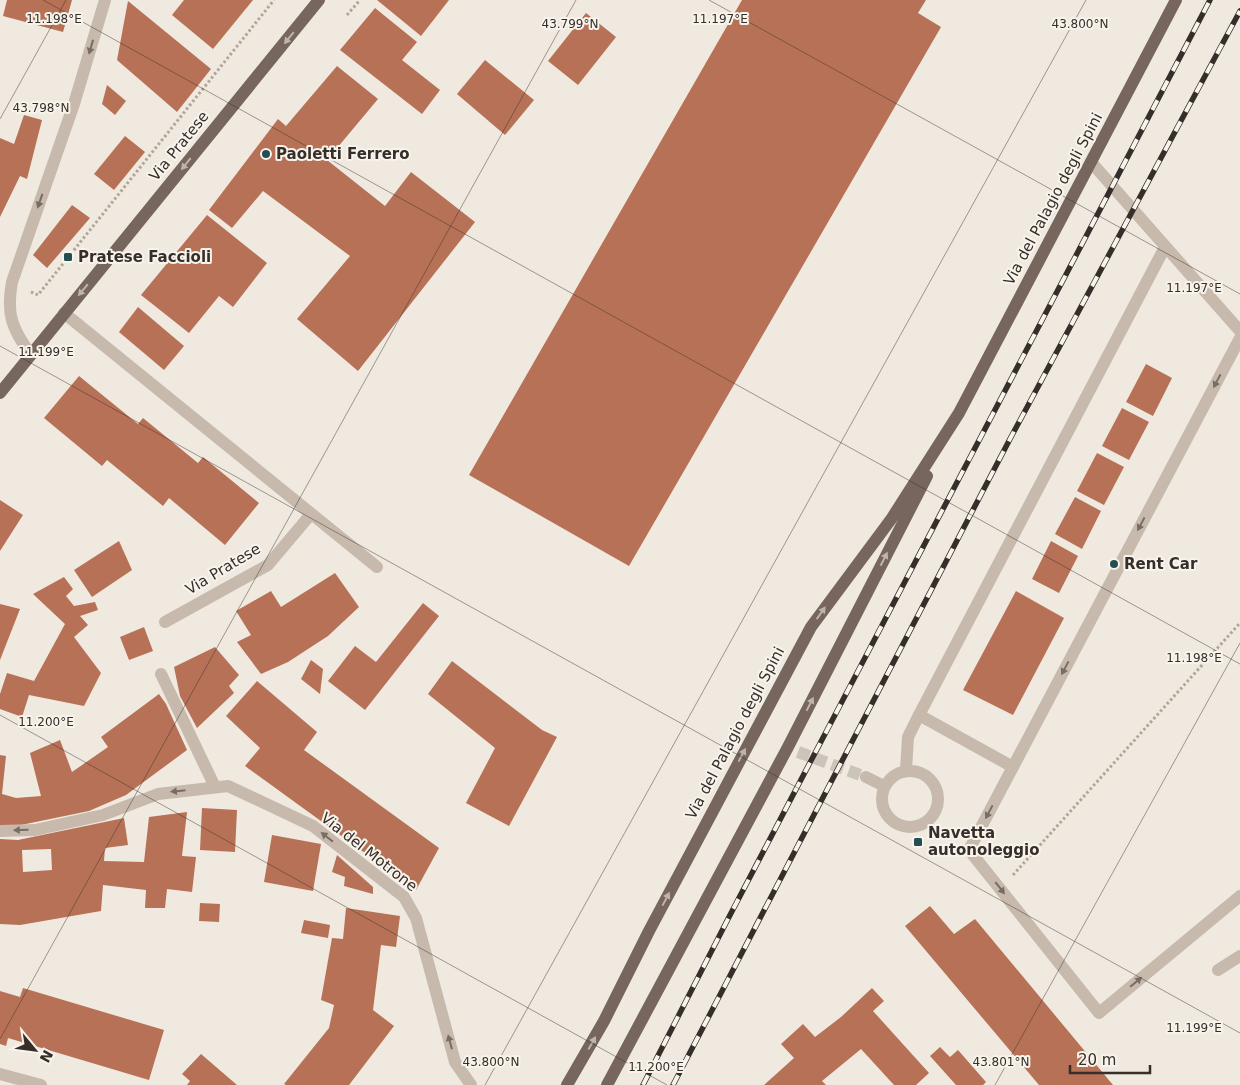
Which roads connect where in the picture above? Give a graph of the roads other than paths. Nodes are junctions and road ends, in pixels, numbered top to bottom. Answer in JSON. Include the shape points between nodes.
{"nodes":[{"id":1,"x":105,"y":0,"type":"edge"},
{"id":2,"x":320,"y":0,"type":"edge"},
{"id":3,"x":1176,"y":0,"type":"edge"},
{"id":4,"x":1091,"y":162,"type":"junction"},
{"id":5,"x":1165,"y":246,"type":"junction"},
{"id":6,"x":64,"y":313,"type":"junction"},
{"id":7,"x":1240,"y":331,"type":"edge"},
{"id":8,"x":1240,"y":338,"type":"edge"},
{"id":9,"x":30,"y":355,"type":"junction"},
{"id":10,"x":0,"y":393,"type":"edge"},
{"id":11,"x":960,"y":413,"type":"junction"},
{"id":12,"x":312,"y":514,"type":"junction"},
{"id":13,"x":377,"y":567,"type":"dead end"},
{"id":14,"x":165,"y":622,"type":"dead end"},
{"id":15,"x":161,"y":674,"type":"dead end"},
{"id":16,"x":919,"y":715,"type":"junction"},
{"id":17,"x":1013,"y":766,"type":"junction"},
{"id":18,"x":906,"y":770,"type":"junction"},
{"id":19,"x":866,"y":777,"type":"tunnel mouth"},
{"id":20,"x":884,"y":786,"type":"junction"},
{"id":21,"x":215,"y":787,"type":"junction"},
{"id":22,"x":0,"y":831,"type":"edge"},
{"id":23,"x":1240,"y":896,"type":"edge"},
{"id":24,"x":1240,"y":956,"type":"edge"},
{"id":25,"x":1218,"y":970,"type":"dead end"},
{"id":26,"x":0,"y":1074,"type":"edge"},
{"id":27,"x":41,"y":1085,"type":"edge"},
{"id":28,"x":471,"y":1085,"type":"edge"},
{"id":29,"x":567,"y":1085,"type":"edge"},
{"id":30,"x":607,"y":1085,"type":"edge"}],
"edges":[{"from":1,"to":9,"type":"street","one_way":true,"via":[[76,100],[12,282],[10,316]]},
{"from":2,"to":6,"type":"main road","name":"Via Pratese","one_way":true},
{"from":3,"to":4,"type":"main road","name":"Via del Palagio degli Spini"},
{"from":4,"to":5,"type":"street"},
{"from":4,"to":11,"type":"main road","name":"Via del Palagio degli Spini"},
{"from":5,"to":7,"type":"street"},
{"from":5,"to":16,"type":"street"},
{"from":6,"to":9,"type":"main road","name":"Via Pratese"},
{"from":6,"to":12,"type":"street"},
{"from":8,"to":17,"type":"street","one_way":true},
{"from":9,"to":10,"type":"main road","name":"Via Pratese"},
{"from":29,"to":11,"type":"main road","name":"Via del Palagio degli Spini","one_way":true,"via":[[604,1021],[811,627],[892,518]]},
{"from":30,"to":11,"type":"main road","name":"Via del Palagio degli Spini","one_way":true,"via":[[793,750]]},
{"from":12,"to":13,"type":"street"},
{"from":12,"to":14,"type":"street","name":"Via Pratese","via":[[268,565]]},
{"from":15,"to":21,"type":"street"},
{"from":16,"to":17,"type":"street"},
{"from":16,"to":18,"type":"street","via":[[908,737]]},
{"from":17,"to":23,"type":"street","one_way":true,"via":[[969,850],[1099,1013]]},
{"from":18,"to":20,"type":"street","via":[[897,773]]},
{"from":18,"to":20,"type":"street","via":[[924,774],[936,787],[938,807],[926,823],[907,828],[890,819],[882,804]]},
{"from":19,"to":20,"type":"street"},
{"from":21,"to":22,"type":"street","name":"Via del Motrone","one_way":true,"via":[[158,794],[103,815],[36,830]]},
{"from":28,"to":21,"type":"street","name":"Via del Motrone","one_way":true,"via":[[456,1062],[416,918],[404,896],[313,826],[228,786]]},
{"from":24,"to":25,"type":"street"},
{"from":26,"to":27,"type":"street"}]}
